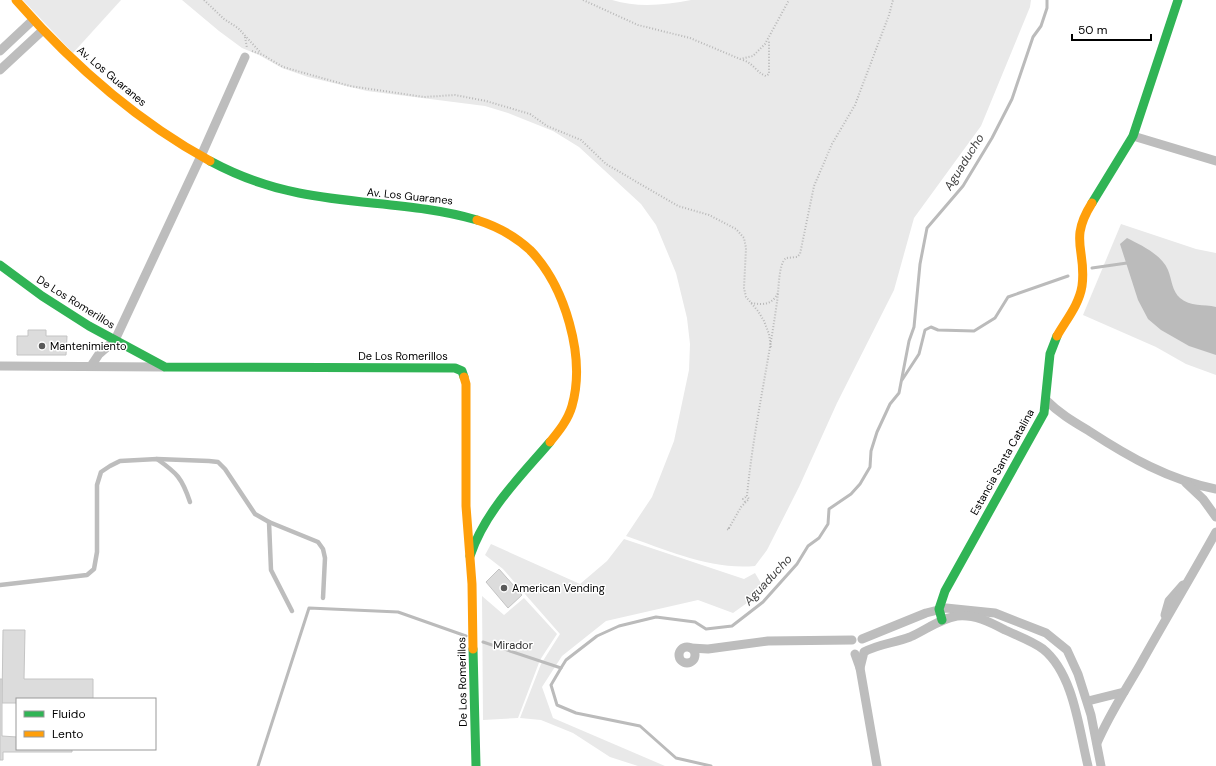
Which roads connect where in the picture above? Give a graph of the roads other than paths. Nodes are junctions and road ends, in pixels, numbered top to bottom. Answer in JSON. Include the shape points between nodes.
{"nodes":[{"id":1,"x":16,"y":0,"type":"edge"},
{"id":2,"x":1178,"y":0,"type":"edge"},
{"id":3,"x":33,"y":20,"type":"junction"},
{"id":4,"x":42,"y":31,"type":"junction"},
{"id":5,"x":0,"y":51,"type":"edge"},
{"id":6,"x":245,"y":57,"type":"road end"},
{"id":7,"x":0,"y":70,"type":"edge"},
{"id":8,"x":1133,"y":136,"type":"junction"},
{"id":9,"x":201,"y":156,"type":"junction"},
{"id":10,"x":1216,"y":161,"type":"edge"},
{"id":11,"x":0,"y":265,"type":"edge"},
{"id":12,"x":114,"y":340,"type":"junction"},
{"id":13,"x":0,"y":366,"type":"edge"},
{"id":14,"x":91,"y":366,"type":"junction"},
{"id":15,"x":165,"y":367,"type":"junction"},
{"id":16,"x":1047,"y":401,"type":"junction"},
{"id":17,"x":157,"y":459,"type":"junction"},
{"id":18,"x":1183,"y":481,"type":"junction"},
{"id":19,"x":1216,"y":489,"type":"edge"},
{"id":20,"x":190,"y":502,"type":"dead end"},
{"id":21,"x":1216,"y":517,"type":"edge"},
{"id":22,"x":269,"y":522,"type":"junction"},
{"id":23,"x":1216,"y":532,"type":"edge"},
{"id":24,"x":470,"y":556,"type":"junction"},
{"id":25,"x":0,"y":585,"type":"edge"},
{"id":26,"x":323,"y":598,"type":"dead end"},
{"id":27,"x":939,"y":609,"type":"junction"},
{"id":28,"x":292,"y":611,"type":"dead end"},
{"id":29,"x":942,"y":620,"type":"junction"},
{"id":30,"x":692,"y":648,"type":"junction"},
{"id":31,"x":708,"y":649,"type":"junction"},
{"id":32,"x":855,"y":649,"type":"junction"},
{"id":33,"x":694,"y":659,"type":"junction"},
{"id":34,"x":1124,"y":692,"type":"junction"},
{"id":35,"x":1088,"y":701,"type":"junction"},
{"id":36,"x":1098,"y":743,"type":"junction"},
{"id":37,"x":476,"y":766,"type":"edge"},
{"id":38,"x":877,"y":766,"type":"edge"},
{"id":39,"x":1088,"y":766,"type":"edge"},
{"id":40,"x":1101,"y":766,"type":"edge"}],
"edges":[{"from":1,"to":3,"type":"street","name":"Av. Los Guaranes"},
{"from":2,"to":8,"type":"street","name":"Estancia Santa Catalina"},
{"from":3,"to":4,"type":"street","name":"Av. Los Guaranes"},
{"from":3,"to":5,"type":"street"},
{"from":4,"to":7,"type":"street"},
{"from":4,"to":9,"type":"street","name":"Av. Los Guaranes","via":[[130,109]]},
{"from":6,"to":9,"type":"street"},
{"from":8,"to":10,"type":"street"},
{"from":8,"to":16,"type":"street","name":"Estancia Santa Catalina","via":[[1083,217],[1079,228],[1082,289],[1052,347],[1047,369]]},
{"from":9,"to":12,"type":"street"},
{"from":9,"to":24,"type":"street","name":"Av. Los Guaranes","via":[[257,182],[294,192],[342,200],[435,209],[480,219],[515,238],[543,265],[560,297],[570,331],[576,377],[572,407],[568,419],[485,522]]},
{"from":11,"to":12,"type":"street","name":"De Los Romerillos","via":[[61,308]]},
{"from":12,"to":14,"type":"street"},
{"from":12,"to":15,"type":"street","name":"De Los Romerillos"},
{"from":13,"to":14,"type":"street"},
{"from":14,"to":15,"type":"street"},
{"from":15,"to":24,"type":"street","name":"De Los Romerillos","via":[[455,368],[462,371],[466,384],[466,506]]},
{"from":16,"to":18,"type":"street","via":[[1060,413],[1117,450]]},
{"from":16,"to":27,"type":"street","name":"Estancia Santa Catalina","via":[[1036,429],[945,591]]},
{"from":17,"to":20,"type":"lane","via":[[183,482]]},
{"from":17,"to":22,"type":"lane","via":[[218,462],[226,468],[255,514]]},
{"from":17,"to":25,"type":"lane","via":[[120,461],[101,472],[97,485],[97,552],[94,568],[87,575]]},
{"from":18,"to":19,"type":"street"},
{"from":18,"to":21,"type":"street","via":[[1203,499]]},
{"from":22,"to":26,"type":"lane","via":[[318,542],[325,558]]},
{"from":22,"to":28,"type":"lane","via":[[271,570]]},
{"from":23,"to":34,"type":"street"},
{"from":24,"to":37,"type":"street","name":"De Los Romerillos"},
{"from":27,"to":29,"type":"street"},
{"from":27,"to":32,"type":"street","via":[[859,638]]},
{"from":27,"to":35,"type":"street","via":[[995,613],[1055,638],[1070,655]]},
{"from":29,"to":32,"type":"street","via":[[910,636],[873,647]]},
{"from":29,"to":39,"type":"street","via":[[958,616],[981,618],[1038,646],[1050,656],[1074,702]]},
{"from":30,"to":31,"type":"street"},
{"from":30,"to":33,"type":"street"},
{"from":30,"to":33,"type":"street","via":[[683,649],[680,657],[687,663]]},
{"from":31,"to":32,"type":"street","via":[[768,642],[839,641]]},
{"from":31,"to":33,"type":"street"},
{"from":32,"to":38,"type":"street"},
{"from":34,"to":35,"type":"street"},
{"from":34,"to":36,"type":"street"},
{"from":35,"to":36,"type":"street"},
{"from":36,"to":40,"type":"street"}]}
